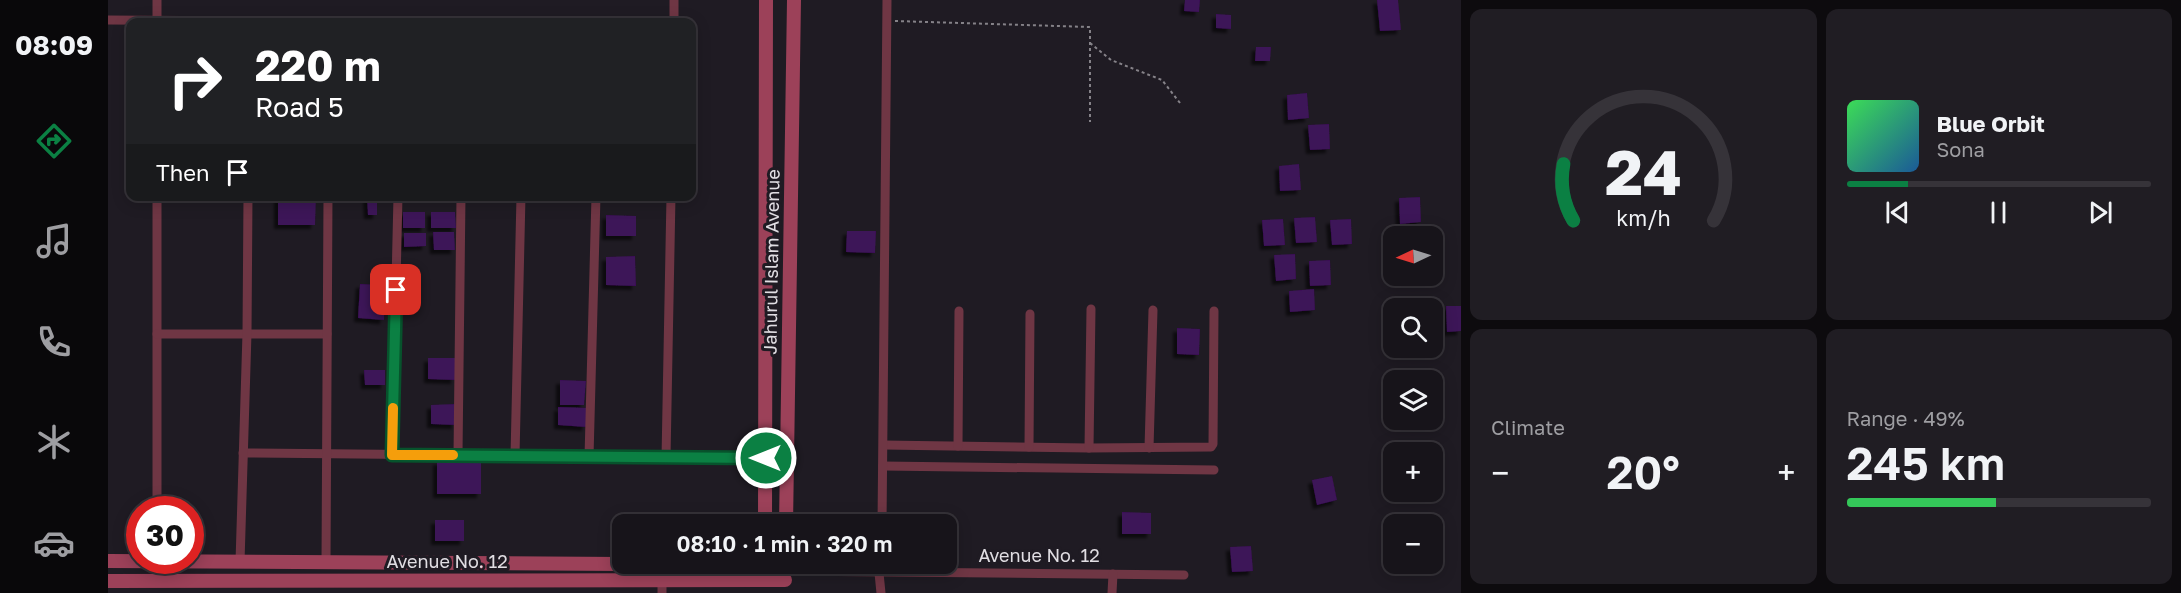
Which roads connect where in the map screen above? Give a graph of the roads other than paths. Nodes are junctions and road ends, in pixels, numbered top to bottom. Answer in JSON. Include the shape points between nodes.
{"nodes":[{"id":1,"x":157,"y":0,"type":"edge"},
{"id":2,"x":674,"y":0,"type":"edge"},
{"id":3,"x":766,"y":0,"type":"edge"},
{"id":4,"x":794,"y":0,"type":"edge"},
{"id":5,"x":886,"y":0,"type":"edge"},
{"id":6,"x":157,"y":18,"type":"edge"},
{"id":7,"x":674,"y":18,"type":"edge"},
{"id":8,"x":108,"y":21,"type":"edge"},
{"id":9,"x":126,"y":21,"type":"edge"},
{"id":10,"x":157,"y":201,"type":"edge"},
{"id":11,"x":248,"y":201,"type":"edge"},
{"id":12,"x":328,"y":201,"type":"edge"},
{"id":13,"x":398,"y":201,"type":"edge"},
{"id":14,"x":461,"y":201,"type":"edge"},
{"id":15,"x":521,"y":201,"type":"edge"},
{"id":16,"x":596,"y":201,"type":"edge"},
{"id":17,"x":671,"y":201,"type":"edge"},
{"id":18,"x":1091,"y":309,"type":"dead end"},
{"id":19,"x":1153,"y":310,"type":"dead end"},
{"id":20,"x":959,"y":311,"type":"dead end"},
{"id":21,"x":1214,"y":311,"type":"dead end"},
{"id":22,"x":1030,"y":314,"type":"dead end"},
{"id":23,"x":247,"y":333,"type":"junction"},
{"id":24,"x":157,"y":334,"type":"junction"},
{"id":25,"x":327,"y":334,"type":"junction"},
{"id":26,"x":884,"y":445,"type":"junction"},
{"id":27,"x":958,"y":446,"type":"junction"},
{"id":28,"x":1029,"y":447,"type":"junction"},
{"id":29,"x":1089,"y":448,"type":"junction"},
{"id":30,"x":1149,"y":448,"type":"junction"},
{"id":31,"x":243,"y":453,"type":"junction"},
{"id":32,"x":326,"y":454,"type":"junction"},
{"id":33,"x":392,"y":455,"type":"junction"},
{"id":34,"x":458,"y":455,"type":"junction"},
{"id":35,"x":515,"y":456,"type":"junction"},
{"id":36,"x":589,"y":457,"type":"junction"},
{"id":37,"x":666,"y":458,"type":"junction"},
{"id":38,"x":766,"y":458,"type":"junction"},
{"id":39,"x":883,"y":466,"type":"junction"},
{"id":40,"x":1214,"y":470,"type":"dead end"},
{"id":41,"x":157,"y":496,"type":"edge"},
{"id":42,"x":765,"y":514,"type":"edge"},
{"id":43,"x":786,"y":514,"type":"edge"},
{"id":44,"x":882,"y":514,"type":"edge"},
{"id":45,"x":108,"y":561,"type":"edge"},
{"id":46,"x":126,"y":561,"type":"edge"},
{"id":47,"x":204,"y":562,"type":"edge"},
{"id":48,"x":240,"y":562,"type":"junction"},
{"id":49,"x":326,"y":562,"type":"junction"},
{"id":50,"x":612,"y":564,"type":"edge"},
{"id":51,"x":957,"y":573,"type":"edge"},
{"id":52,"x":786,"y":574,"type":"edge"},
{"id":53,"x":879,"y":574,"type":"edge"},
{"id":54,"x":1113,"y":574,"type":"junction"},
{"id":55,"x":1184,"y":574,"type":"dead end"},
{"id":56,"x":108,"y":580,"type":"edge"},
{"id":57,"x":662,"y":586,"type":"edge"},
{"id":58,"x":764,"y":586,"type":"edge"},
{"id":59,"x":156,"y":587,"type":"edge"},
{"id":60,"x":881,"y":593,"type":"edge"},
{"id":61,"x":1113,"y":593,"type":"edge"}],
"edges":[{"from":1,"to":6,"type":"street"},
{"from":2,"to":7,"type":"street"},
{"from":3,"to":38,"type":"street","name":"Jahurul Islam Avenue"},
{"from":4,"to":43,"type":"street","name":"Jahurul Islam Avenue"},
{"from":5,"to":26,"type":"street"},
{"from":8,"to":9,"type":"street"},
{"from":10,"to":24,"type":"street"},
{"from":11,"to":23,"type":"street"},
{"from":12,"to":25,"type":"street"},
{"from":13,"to":33,"type":"street"},
{"from":14,"to":34,"type":"street"},
{"from":15,"to":35,"type":"street"},
{"from":16,"to":36,"type":"street"},
{"from":17,"to":37,"type":"street"},
{"from":18,"to":29,"type":"street"},
{"from":19,"to":30,"type":"street"},
{"from":20,"to":27,"type":"street"},
{"from":21,"to":30,"type":"street","via":[[1214,444]]},
{"from":22,"to":28,"type":"street"},
{"from":23,"to":24,"type":"street"},
{"from":23,"to":25,"type":"street"},
{"from":23,"to":31,"type":"street"},
{"from":24,"to":41,"type":"street"},
{"from":25,"to":32,"type":"street"},
{"from":26,"to":27,"type":"street"},
{"from":26,"to":39,"type":"street"},
{"from":27,"to":28,"type":"street"},
{"from":28,"to":29,"type":"street"},
{"from":29,"to":30,"type":"street"},
{"from":31,"to":32,"type":"street"},
{"from":31,"to":48,"type":"street"},
{"from":32,"to":33,"type":"street"},
{"from":32,"to":49,"type":"street"},
{"from":33,"to":34,"type":"street"},
{"from":34,"to":35,"type":"street"},
{"from":35,"to":36,"type":"street"},
{"from":36,"to":37,"type":"street"},
{"from":37,"to":38,"type":"street"},
{"from":38,"to":42,"type":"street","name":"Jahurul Islam Avenue"},
{"from":39,"to":40,"type":"street"},
{"from":39,"to":44,"type":"street"},
{"from":45,"to":46,"type":"street","name":"Avenue No. 12"},
{"from":47,"to":48,"type":"street","name":"Avenue No. 12"},
{"from":48,"to":49,"type":"street","name":"Avenue No. 12"},
{"from":49,"to":50,"type":"street","name":"Avenue No. 12"},
{"from":51,"to":54,"type":"street","name":"Avenue No. 12"},
{"from":52,"to":58,"type":"street","name":"Avenue No. 12"},
{"from":53,"to":60,"type":"street"},
{"from":54,"to":55,"type":"street","name":"Avenue No. 12"},
{"from":54,"to":61,"type":"street"},
{"from":56,"to":59,"type":"street","name":"Avenue No. 12"},
{"from":57,"to":58,"type":"street","name":"Avenue No. 12"},
{"from":57,"to":59,"type":"street","name":"Avenue No. 12"}]}
